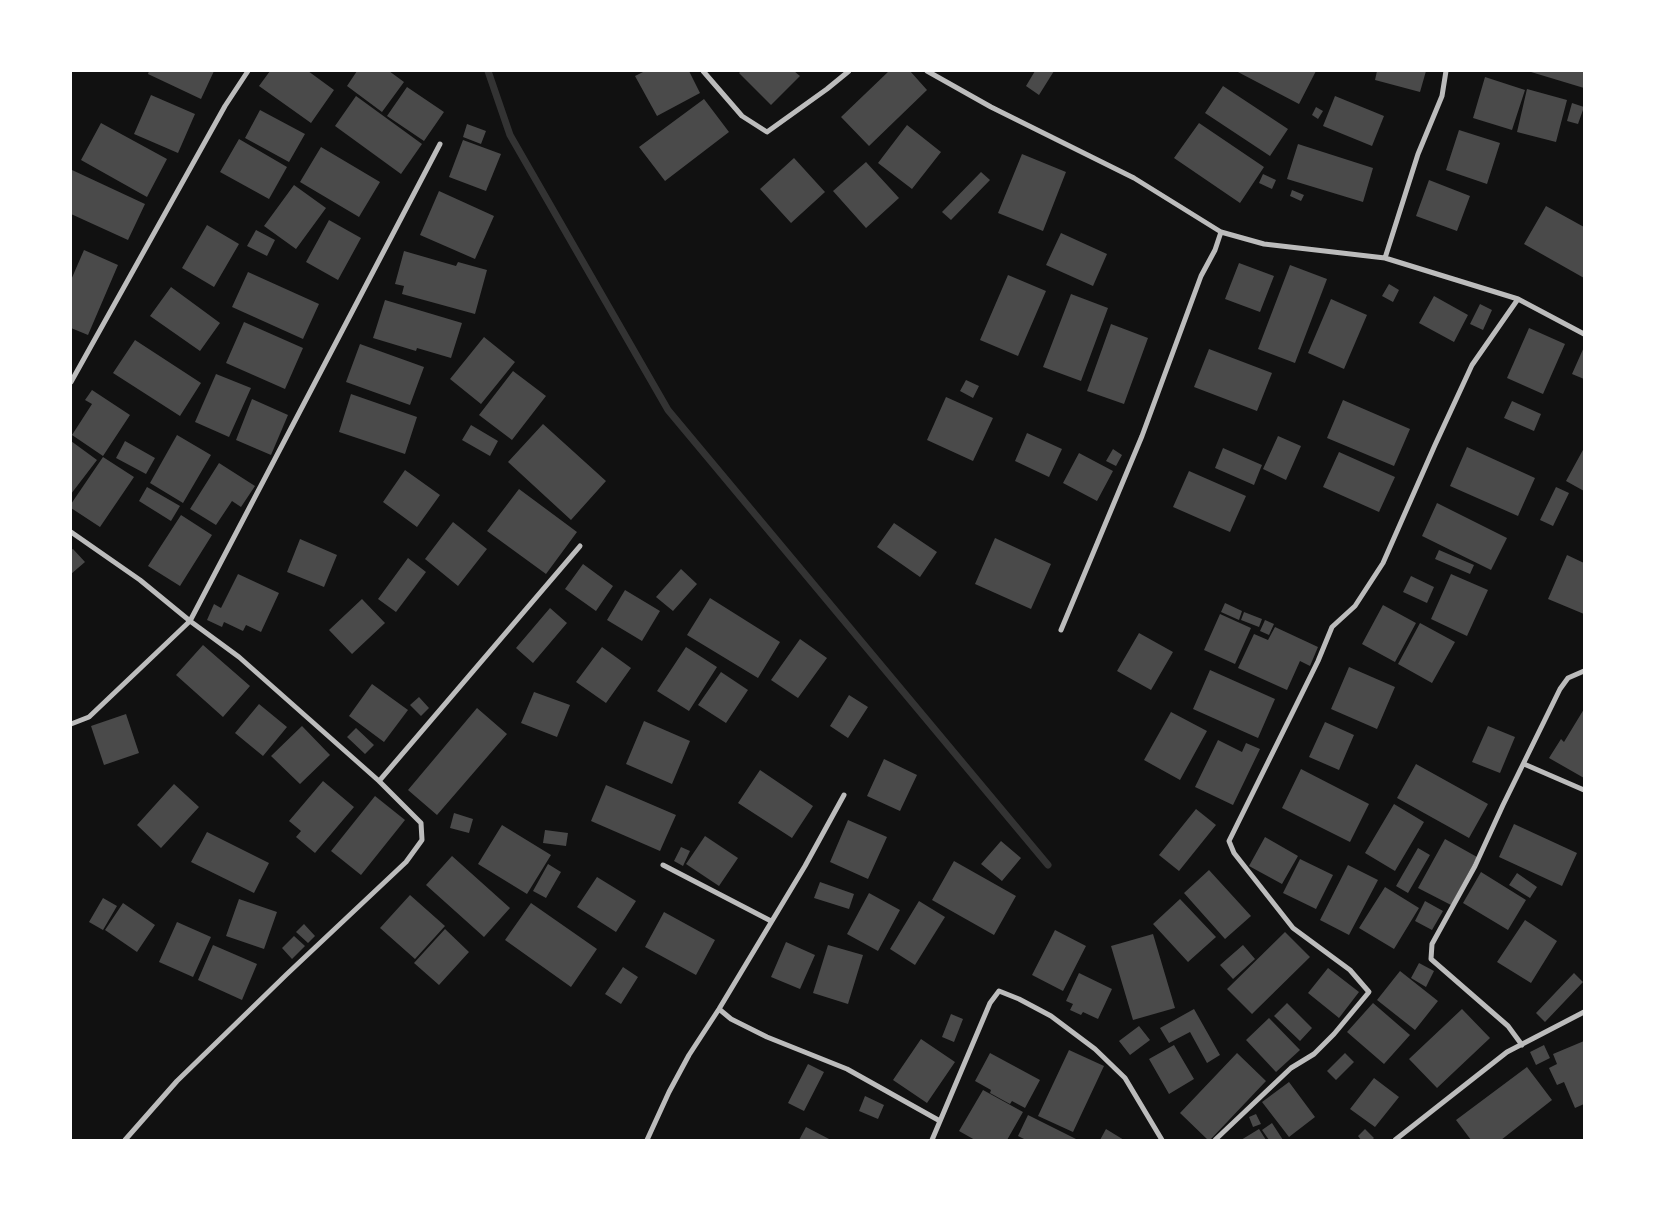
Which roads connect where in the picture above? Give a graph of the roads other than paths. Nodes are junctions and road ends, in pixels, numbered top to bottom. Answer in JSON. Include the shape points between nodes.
{"nodes":[{"id":1,"x":248,"y":71,"type":"edge"},
{"id":2,"x":703,"y":71,"type":"edge"},
{"id":3,"x":849,"y":71,"type":"edge"},
{"id":4,"x":927,"y":71,"type":"edge"},
{"id":5,"x":1446,"y":71,"type":"edge"},
{"id":6,"x":440,"y":144,"type":"dead end"},
{"id":7,"x":1221,"y":232,"type":"junction"},
{"id":8,"x":1385,"y":258,"type":"junction"},
{"id":9,"x":1518,"y":299,"type":"junction"},
{"id":10,"x":1584,"y":334,"type":"edge"},
{"id":11,"x":71,"y":382,"type":"edge"},
{"id":12,"x":71,"y":532,"type":"edge"},
{"id":13,"x":580,"y":546,"type":"dead end"},
{"id":14,"x":190,"y":621,"type":"junction"},
{"id":15,"x":1061,"y":630,"type":"dead end"},
{"id":16,"x":1584,"y":671,"type":"edge"},
{"id":17,"x":71,"y":724,"type":"edge"},
{"id":18,"x":1524,"y":764,"type":"junction"},
{"id":19,"x":379,"y":782,"type":"junction"},
{"id":20,"x":1584,"y":790,"type":"edge"},
{"id":21,"x":844,"y":795,"type":"dead end"},
{"id":22,"x":663,"y":865,"type":"dead end"},
{"id":23,"x":771,"y":921,"type":"junction"},
{"id":24,"x":718,"y":1009,"type":"junction"},
{"id":25,"x":1584,"y":1012,"type":"edge"},
{"id":26,"x":1522,"y":1045,"type":"junction"},
{"id":27,"x":940,"y":1121,"type":"junction"},
{"id":28,"x":125,"y":1140,"type":"edge"},
{"id":29,"x":647,"y":1140,"type":"edge"},
{"id":30,"x":932,"y":1140,"type":"edge"},
{"id":31,"x":1162,"y":1140,"type":"edge"},
{"id":32,"x":1215,"y":1140,"type":"edge"},
{"id":33,"x":1396,"y":1140,"type":"edge"}],
"edges":[{"from":1,"to":11,"type":"street","via":[[225,106]]},
{"from":2,"to":3,"type":"street","via":[[742,116],[767,132]]},
{"from":4,"to":7,"type":"street","via":[[991,107],[1134,178]]},
{"from":5,"to":8,"type":"street","via":[[1442,96],[1418,154]]},
{"from":6,"to":14,"type":"street"},
{"from":7,"to":8,"type":"street","via":[[1264,244]]},
{"from":7,"to":15,"type":"street","via":[[1142,436]]},
{"from":8,"to":9,"type":"street"},
{"from":9,"to":10,"type":"street"},
{"from":9,"to":32,"type":"street","via":[[1472,365],[1383,563],[1355,606],[1332,627],[1229,841],[1293,928],[1350,970],[1369,992],[1314,1054],[1291,1068]]},
{"from":12,"to":14,"type":"street","via":[[140,580]]},
{"from":13,"to":19,"type":"street"},
{"from":14,"to":17,"type":"street","via":[[89,717]]},
{"from":14,"to":19,"type":"street","via":[[239,657]]},
{"from":16,"to":18,"type":"street","via":[[1568,678],[1560,689]]},
{"from":18,"to":20,"type":"street"},
{"from":18,"to":26,"type":"street","via":[[1475,866],[1432,944],[1431,959],[1508,1026]]},
{"from":19,"to":28,"type":"street","via":[[421,823],[422,840],[406,862],[177,1081]]},
{"from":21,"to":23,"type":"street"},
{"from":22,"to":23,"type":"street"},
{"from":23,"to":24,"type":"street"},
{"from":24,"to":27,"type":"street","via":[[767,1037],[847,1069]]},
{"from":24,"to":29,"type":"street","via":[[668,1092]]},
{"from":25,"to":26,"type":"street"},
{"from":26,"to":33,"type":"street","via":[[1507,1052]]},
{"from":27,"to":30,"type":"street"},
{"from":27,"to":31,"type":"street","via":[[990,1003],[999,991],[1051,1016],[1095,1049],[1125,1078]]}]}
